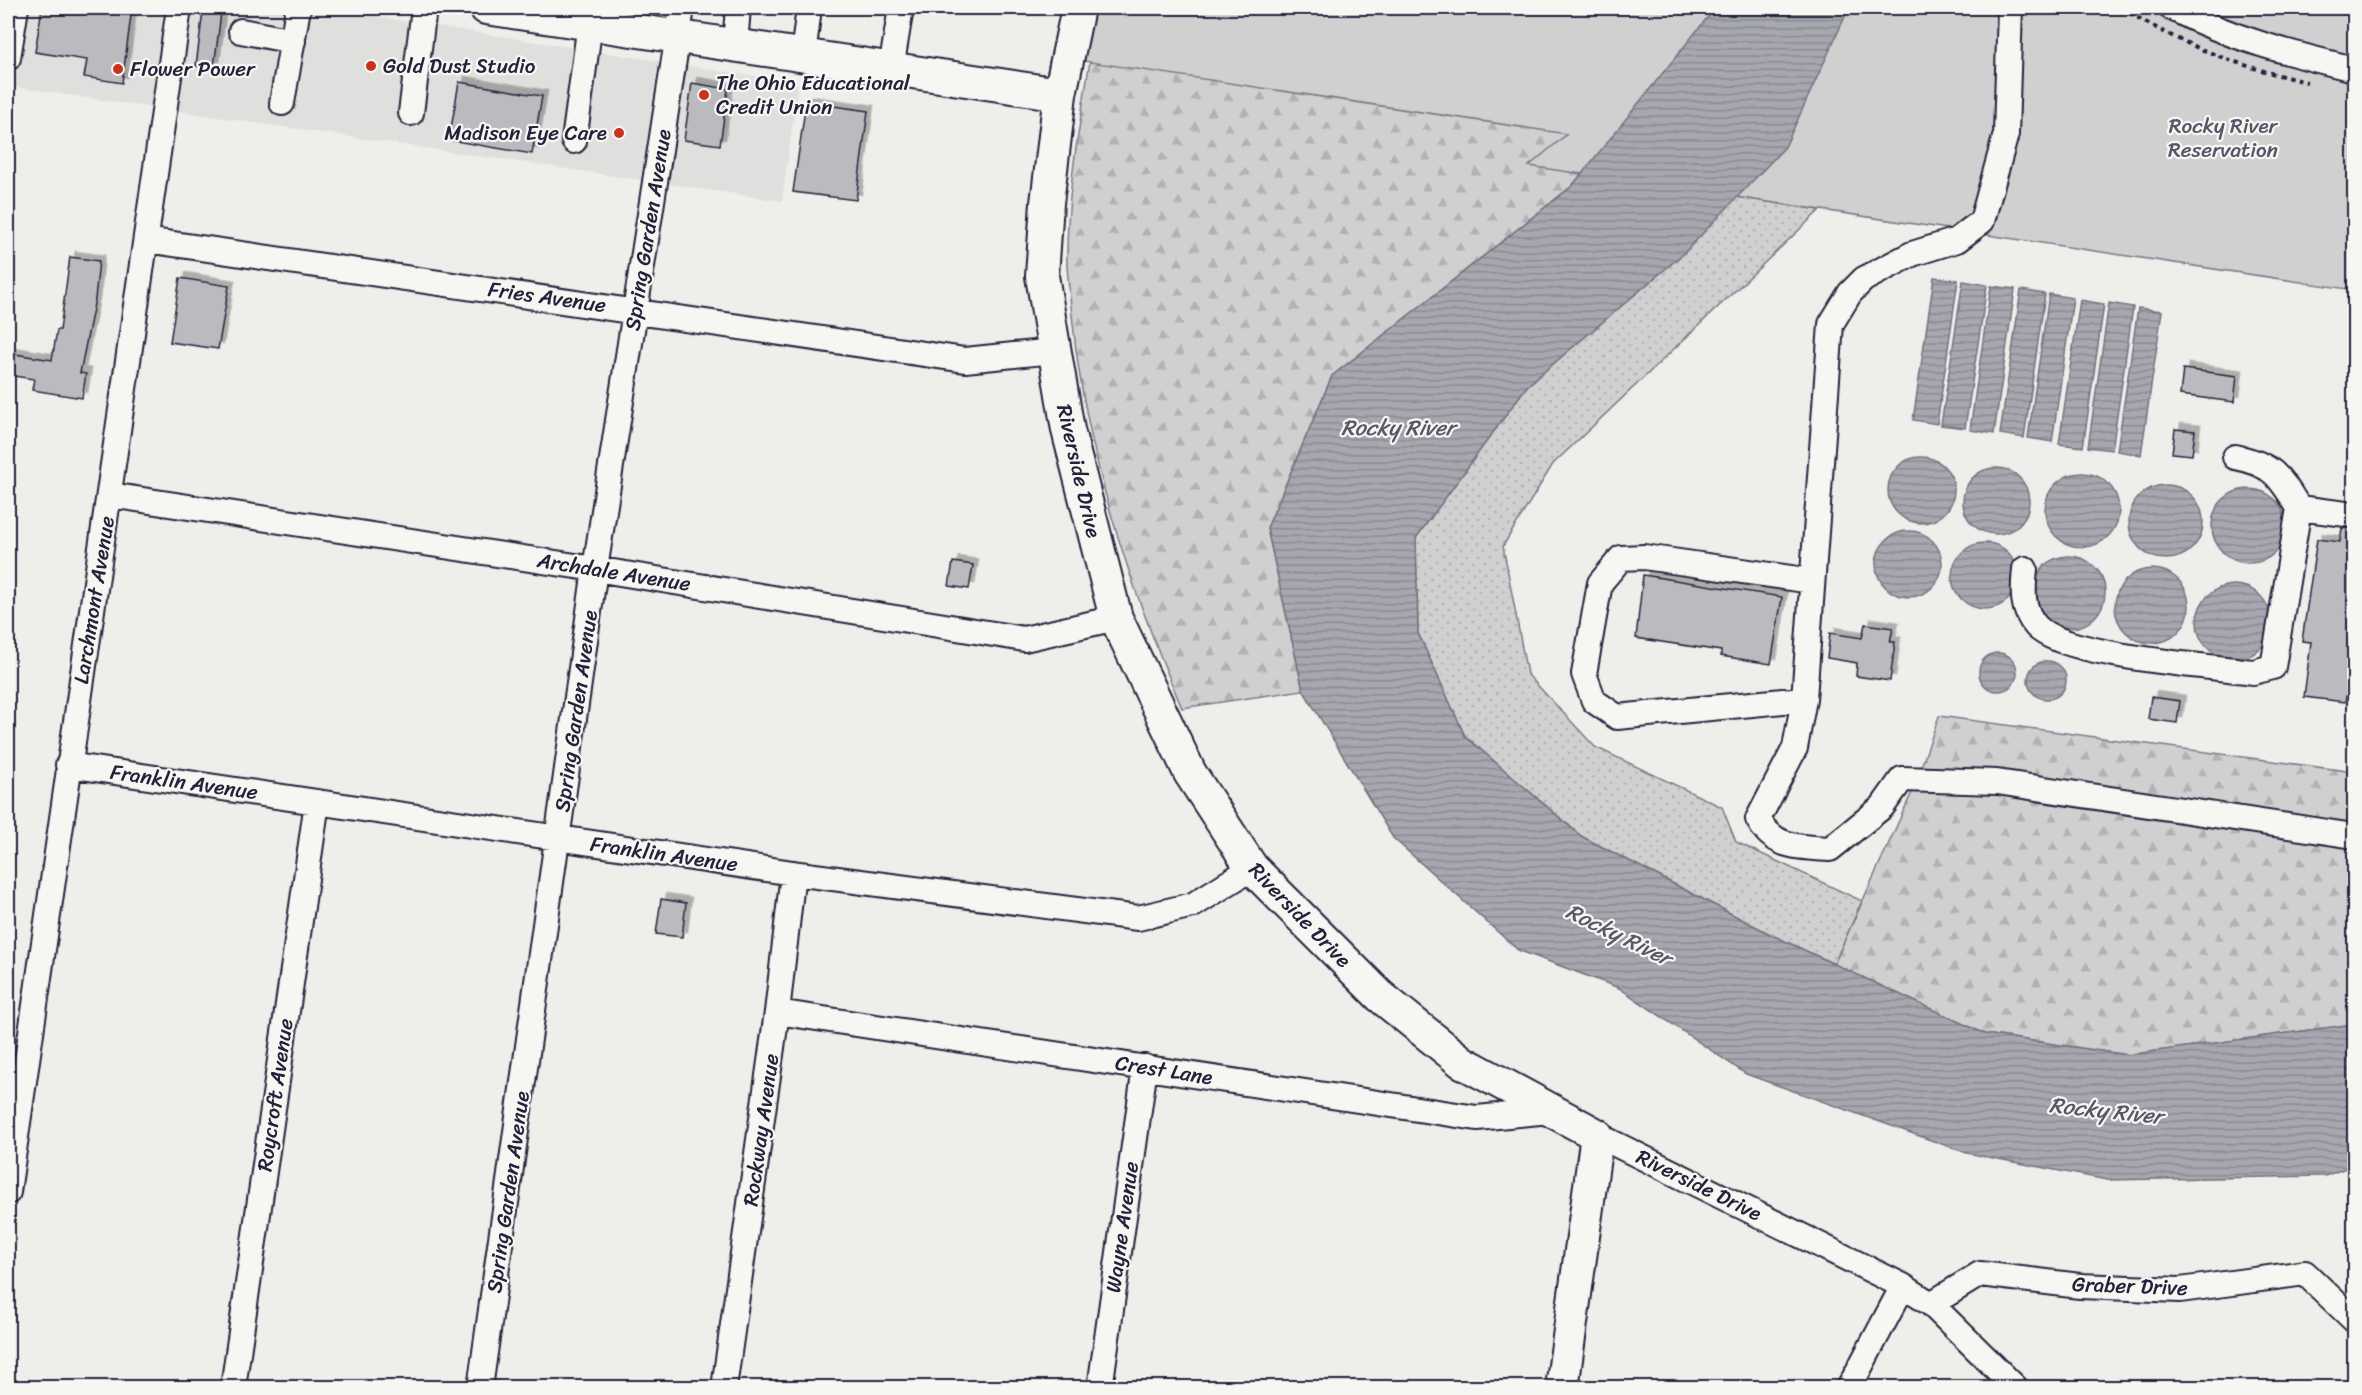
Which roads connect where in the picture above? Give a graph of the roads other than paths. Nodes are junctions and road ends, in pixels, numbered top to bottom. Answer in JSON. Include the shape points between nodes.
{"nodes":[{"id":1,"x":16,"y":8,"type":"edge"},
{"id":2,"x":179,"y":8,"type":"edge"},
{"id":3,"x":298,"y":8,"type":"edge"},
{"id":4,"x":423,"y":8,"type":"edge"},
{"id":5,"x":486,"y":8,"type":"edge"},
{"id":6,"x":738,"y":8,"type":"edge"},
{"id":7,"x":809,"y":8,"type":"edge"},
{"id":8,"x":901,"y":8,"type":"edge"},
{"id":9,"x":1078,"y":8,"type":"edge"},
{"id":10,"x":2010,"y":8,"type":"edge"},
{"id":11,"x":2172,"y":8,"type":"edge"},
{"id":12,"x":680,"y":22,"type":"edge"},
{"id":13,"x":590,"y":23,"type":"junction"},
{"id":14,"x":241,"y":31,"type":"dead end"},
{"id":15,"x":293,"y":40,"type":"junction"},
{"id":16,"x":735,"y":44,"type":"junction"},
{"id":17,"x":803,"y":55,"type":"junction"},
{"id":18,"x":8,"y":58,"type":"edge"},
{"id":19,"x":891,"y":69,"type":"junction"},
{"id":20,"x":2355,"y":69,"type":"edge"},
{"id":21,"x":1060,"y":94,"type":"junction"},
{"id":22,"x":282,"y":103,"type":"dead end"},
{"id":23,"x":411,"y":113,"type":"dead end"},
{"id":24,"x":574,"y":141,"type":"dead end"},
{"id":25,"x":146,"y":240,"type":"junction"},
{"id":26,"x":635,"y":309,"type":"junction"},
{"id":27,"x":1054,"y":351,"type":"junction"},
{"id":28,"x":2235,"y":456,"type":"dead end"},
{"id":29,"x":110,"y":495,"type":"junction"},
{"id":30,"x":2300,"y":508,"type":"junction"},
{"id":31,"x":2355,"y":515,"type":"edge"},
{"id":32,"x":596,"y":569,"type":"junction"},
{"id":33,"x":2025,"y":569,"type":"dead end"},
{"id":34,"x":1812,"y":581,"type":"junction"},
{"id":35,"x":1116,"y":618,"type":"junction"},
{"id":36,"x":1804,"y":699,"type":"junction"},
{"id":37,"x":68,"y":765,"type":"junction"},
{"id":38,"x":317,"y":802,"type":"junction"},
{"id":39,"x":2355,"y":836,"type":"edge"},
{"id":40,"x":558,"y":839,"type":"junction"},
{"id":41,"x":1252,"y":868,"type":"junction"},
{"id":42,"x":793,"y":873,"type":"junction"},
{"id":43,"x":777,"y":1012,"type":"junction"},
{"id":44,"x":1145,"y":1067,"type":"junction"},
{"id":45,"x":1550,"y":1111,"type":"junction"},
{"id":46,"x":1597,"y":1135,"type":"junction"},
{"id":47,"x":8,"y":1192,"type":"edge"},
{"id":48,"x":1903,"y":1286,"type":"junction"},
{"id":49,"x":1931,"y":1304,"type":"junction"},
{"id":50,"x":2355,"y":1320,"type":"edge"},
{"id":51,"x":233,"y":1388,"type":"edge"},
{"id":52,"x":480,"y":1388,"type":"edge"},
{"id":53,"x":724,"y":1388,"type":"edge"},
{"id":54,"x":1100,"y":1388,"type":"edge"},
{"id":55,"x":1562,"y":1388,"type":"edge"},
{"id":56,"x":1849,"y":1388,"type":"edge"},
{"id":57,"x":2016,"y":1388,"type":"edge"}],
"edges":[{"from":1,"to":18,"type":"street"},
{"from":2,"to":25,"type":"street","name":"Larchmont Avenue"},
{"from":3,"to":15,"type":"street"},
{"from":4,"to":23,"type":"street"},
{"from":5,"to":13,"type":"main road"},
{"from":6,"to":16,"type":"street"},
{"from":7,"to":17,"type":"street"},
{"from":8,"to":19,"type":"street"},
{"from":9,"to":21,"type":"main road","name":"Riverside Drive"},
{"from":10,"to":34,"type":"street","via":[[2006,134],[1982,221],[1957,240],[1912,254],[1864,279],[1850,293],[1831,324]]},
{"from":11,"to":20,"type":"street","via":[[2252,41]]},
{"from":12,"to":13,"type":"main road"},
{"from":12,"to":16,"type":"main road"},
{"from":12,"to":26,"type":"street","name":"Spring Garden Avenue"},
{"from":13,"to":24,"type":"street"},
{"from":14,"to":15,"type":"street"},
{"from":15,"to":22,"type":"street"},
{"from":16,"to":17,"type":"main road"},
{"from":17,"to":19,"type":"main road"},
{"from":19,"to":21,"type":"main road"},
{"from":21,"to":27,"type":"main road","name":"Riverside Drive","via":[[1042,276]]},
{"from":25,"to":26,"type":"street","name":"Fries Avenue"},
{"from":25,"to":29,"type":"street","name":"Larchmont Avenue"},
{"from":26,"to":27,"type":"street","name":"Fries Avenue","via":[[965,360]]},
{"from":26,"to":32,"type":"street","name":"Spring Garden Avenue"},
{"from":27,"to":35,"type":"main road","name":"Riverside Drive","via":[[1068,430]]},
{"from":28,"to":30,"type":"street","via":[[2256,460],[2277,473]]},
{"from":29,"to":32,"type":"street","name":"Archdale Avenue"},
{"from":29,"to":37,"type":"street","name":"Larchmont Avenue"},
{"from":30,"to":31,"type":"street"},
{"from":30,"to":33,"type":"street","via":[[2273,667],[2253,672],[2090,649],[2047,636],[2026,611]]},
{"from":32,"to":35,"type":"street","name":"Archdale Avenue","via":[[1024,639]]},
{"from":32,"to":40,"type":"street","name":"Spring Garden Avenue"},
{"from":34,"to":36,"type":"street"},
{"from":34,"to":36,"type":"street","via":[[1644,557],[1621,558],[1600,583],[1584,674],[1594,701],[1617,717]]},
{"from":35,"to":41,"type":"main road","name":"Riverside Drive","via":[[1190,773]]},
{"from":36,"to":39,"type":"street","via":[[1795,748],[1758,819],[1765,831],[1791,847],[1830,849],[1882,807],[1902,779],[1997,782]]},
{"from":37,"to":38,"type":"street","name":"Franklin Avenue"},
{"from":37,"to":47,"type":"street","name":"Larchmont Avenue"},
{"from":38,"to":40,"type":"street","name":"Franklin Avenue"},
{"from":38,"to":51,"type":"street","name":"Roycroft Avenue"},
{"from":40,"to":42,"type":"street","name":"Franklin Avenue"},
{"from":40,"to":52,"type":"street","name":"Spring Garden Avenue"},
{"from":41,"to":42,"type":"street","name":"Franklin Avenue","via":[[1193,905],[1138,918]]},
{"from":41,"to":45,"type":"main road","name":"Riverside Drive","via":[[1380,996],[1462,1062]]},
{"from":42,"to":43,"type":"street","name":"Rockway Avenue"},
{"from":43,"to":44,"type":"street","name":"Crest Lane"},
{"from":43,"to":53,"type":"street","name":"Rockway Avenue"},
{"from":44,"to":45,"type":"street","name":"Crest Lane","via":[[1478,1118]]},
{"from":44,"to":54,"type":"street","name":"Wayne Avenue"},
{"from":45,"to":46,"type":"main road","name":"Riverside Drive"},
{"from":46,"to":48,"type":"street","name":"Riverside Drive"},
{"from":46,"to":55,"type":"main road"},
{"from":48,"to":49,"type":"street","name":"Riverside Drive"},
{"from":48,"to":56,"type":"street"},
{"from":49,"to":50,"type":"street","name":"Graber Drive","via":[[1980,1274],[2080,1286],[2180,1290],[2305,1273]]},
{"from":49,"to":57,"type":"street","name":"Riverside Drive"}]}
